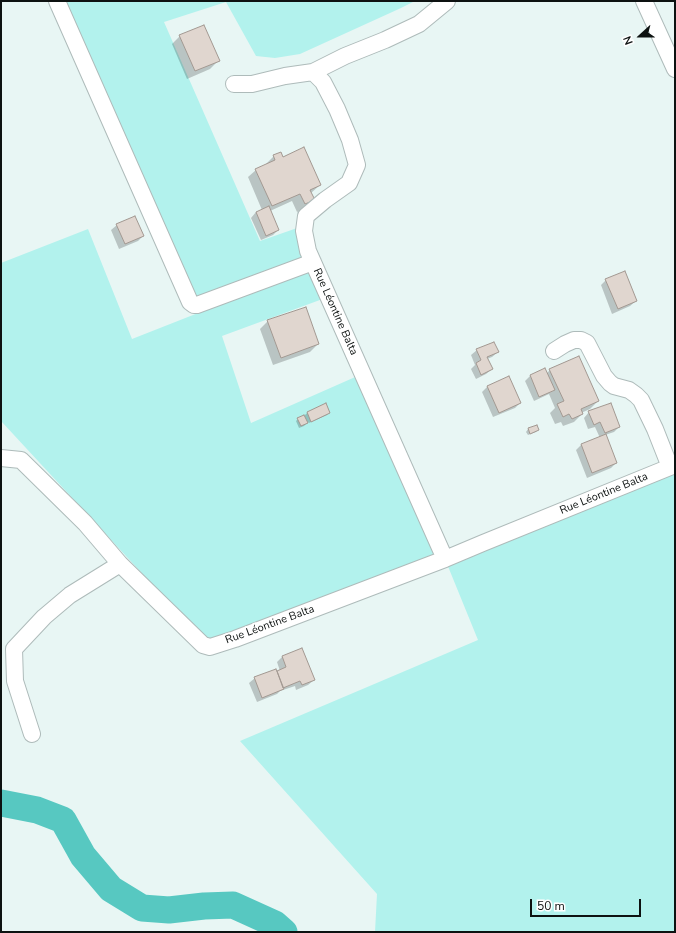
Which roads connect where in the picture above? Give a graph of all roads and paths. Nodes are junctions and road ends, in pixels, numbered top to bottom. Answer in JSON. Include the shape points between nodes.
{"nodes":[{"id":1,"x":57,"y":1,"type":"edge"},
{"id":2,"x":447,"y":1,"type":"edge"},
{"id":3,"x":644,"y":1,"type":"edge"},
{"id":4,"x":675,"y":69,"type":"edge"},
{"id":5,"x":313,"y":72,"type":"junction"},
{"id":6,"x":234,"y":84,"type":"dead end"},
{"id":7,"x":313,"y":262,"type":"junction"},
{"id":8,"x":554,"y":351,"type":"dead end"},
{"id":9,"x":1,"y":458,"type":"edge"},
{"id":10,"x":673,"y":466,"type":"edge"},
{"id":11,"x":445,"y":559,"type":"junction"},
{"id":12,"x":120,"y":564,"type":"junction"},
{"id":13,"x":32,"y":734,"type":"dead end"}],
"edges":[{"from":1,"to":7,"type":"street","via":[[190,302],[198,305]]},
{"from":2,"to":5,"type":"street","via":[[419,24]]},
{"from":3,"to":4,"type":"street"},
{"from":5,"to":6,"type":"street","via":[[252,84]]},
{"from":5,"to":7,"type":"street","name":"Rue Léontine Balta","via":[[323,82],[337,109],[357,165],[349,183],[306,216],[304,231]]},
{"from":7,"to":11,"type":"street","name":"Rue Léontine Balta"},
{"from":8,"to":10,"type":"street","via":[[574,340],[587,343],[610,383],[630,390],[641,400]]},
{"from":9,"to":12,"type":"street","name":"Rue Léontine Balta","via":[[22,460],[86,523]]},
{"from":10,"to":11,"type":"street","name":"Rue Léontine Balta"},
{"from":11,"to":12,"type":"street","name":"Rue Léontine Balta","via":[[210,647],[203,645]]},
{"from":12,"to":13,"type":"street","via":[[70,595],[44,617],[14,649],[15,681]]}]}
